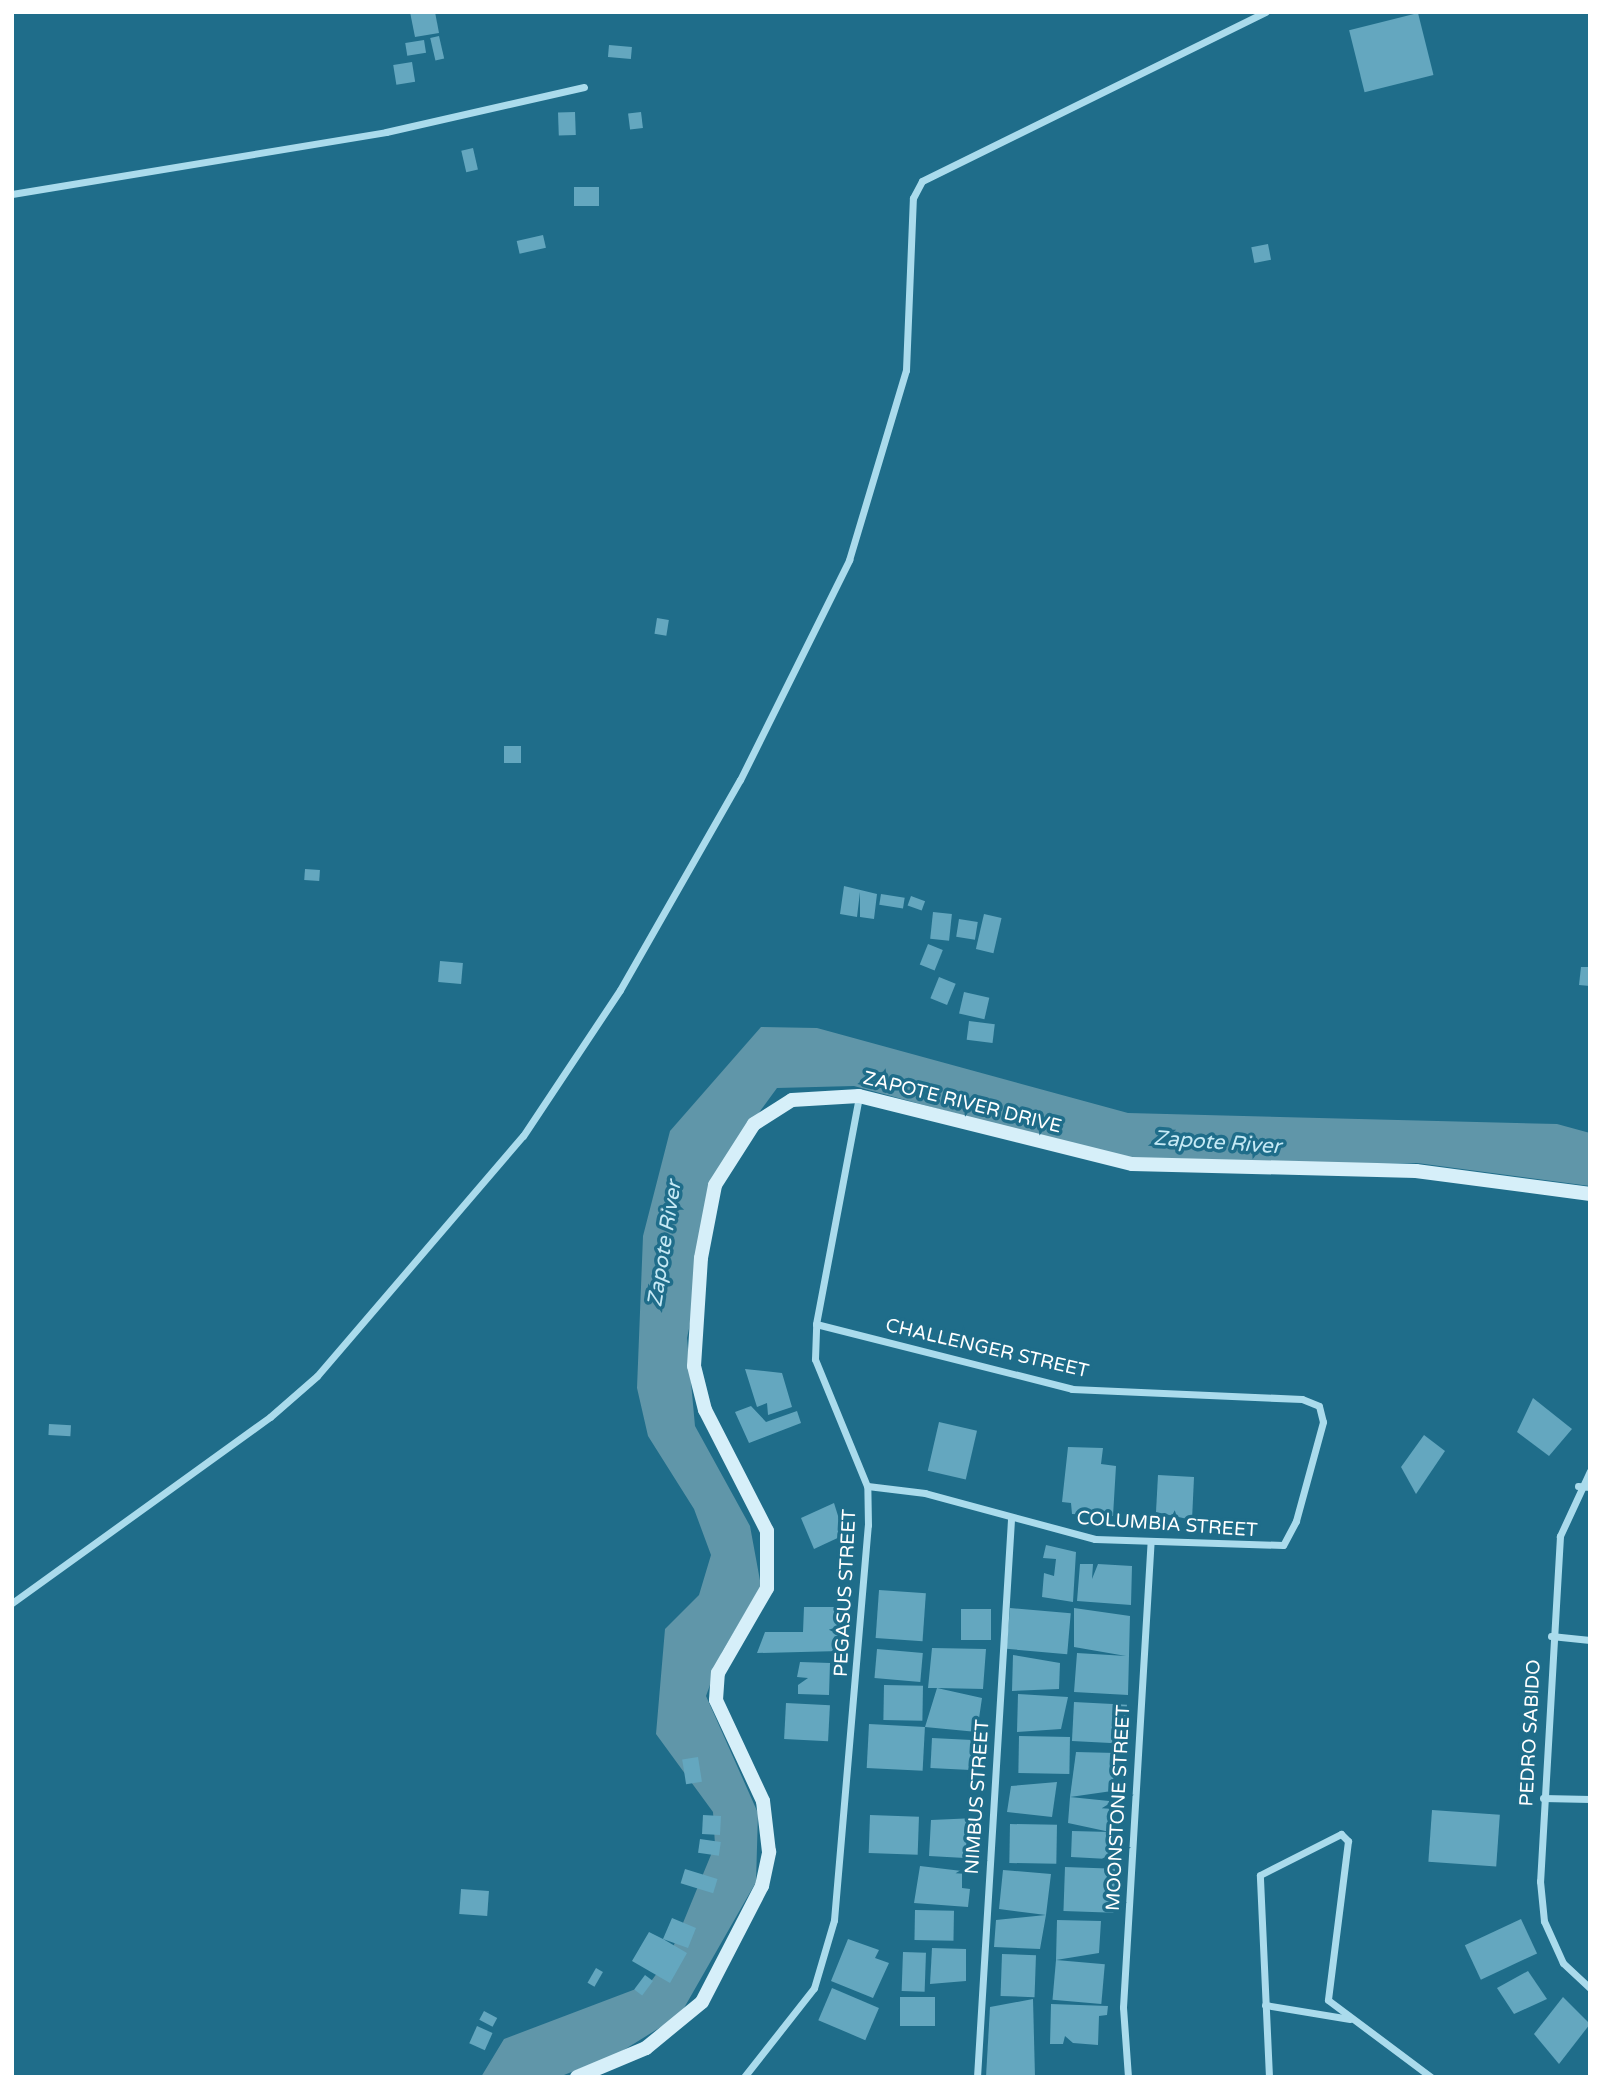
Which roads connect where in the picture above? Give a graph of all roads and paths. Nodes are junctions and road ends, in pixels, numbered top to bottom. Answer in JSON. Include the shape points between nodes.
{"nodes":[{"id":1,"x":1266,"y":12,"type":"edge"},
{"id":2,"x":584,"y":87,"type":"dead end"},
{"id":3,"x":12,"y":194,"type":"edge"},
{"id":4,"x":859,"y":1096,"type":"junction"},
{"id":5,"x":1590,"y":1194,"type":"edge"},
{"id":6,"x":816,"y":1324,"type":"junction"},
{"id":7,"x":1319,"y":1406,"type":"joint"},
{"id":8,"x":1590,"y":1471,"type":"edge"},
{"id":9,"x":867,"y":1486,"type":"junction"},
{"id":10,"x":1578,"y":1486,"type":"junction"},
{"id":11,"x":1590,"y":1487,"type":"edge"},
{"id":12,"x":1012,"y":1519,"type":"junction"},
{"id":13,"x":1151,"y":1542,"type":"junction"},
{"id":14,"x":12,"y":1604,"type":"edge"},
{"id":15,"x":1551,"y":1636,"type":"junction"},
{"id":16,"x":1590,"y":1640,"type":"edge"},
{"id":17,"x":1544,"y":1798,"type":"junction"},
{"id":18,"x":1590,"y":1799,"type":"edge"},
{"id":19,"x":1590,"y":1988,"type":"edge"},
{"id":20,"x":1265,"y":2005,"type":"junction"},
{"id":21,"x":1351,"y":2020,"type":"junction"},
{"id":22,"x":577,"y":2077,"type":"edge"},
{"id":23,"x":744,"y":2077,"type":"edge"},
{"id":24,"x":977,"y":2077,"type":"edge"},
{"id":25,"x":1128,"y":2077,"type":"edge"},
{"id":26,"x":1269,"y":2077,"type":"edge"},
{"id":27,"x":1431,"y":2077,"type":"edge"}],
"edges":[{"from":1,"to":14,"type":"street","via":[[922,181],[913,198],[906,370],[849,560],[740,780],[620,990],[523,1136],[317,1376],[270,1417]]},
{"from":2,"to":3,"type":"street","via":[[386,132]]},
{"from":4,"to":5,"type":"main road","name":"ZAPOTE RIVER DRIVE","via":[[1132,1164],[1416,1171]]},
{"from":4,"to":6,"type":"street","name":"PEGASUS STREET"},
{"from":4,"to":22,"type":"main road","name":"ZAPOTE RIVER DRIVE","via":[[792,1100],[754,1124],[715,1185],[701,1258],[694,1366],[705,1410],[758,1506],[769,1550],[767,1588],[718,1673],[716,1700],[763,1801],[769,1852],[762,1886],[702,2002],[646,2048]]},
{"from":6,"to":7,"type":"street","name":"CHALLENGER STREET","via":[[1072,1389],[1277,1396]]},
{"from":6,"to":9,"type":"street","name":"PEGASUS STREET","via":[[815,1359],[825,1393]]},
{"from":7,"to":13,"type":"street","name":"COLUMBIA STREET","via":[[1321,1444],[1283,1545]]},
{"from":8,"to":10,"type":"street","name":"PEDRO SABIDO"},
{"from":9,"to":12,"type":"street","name":"COLUMBIA STREET","via":[[925,1493]]},
{"from":9,"to":23,"type":"street","name":"PEGASUS STREET","via":[[855,1700],[831,1942],[802,2008]]},
{"from":10,"to":11,"type":"street"},
{"from":10,"to":15,"type":"street","name":"PEDRO SABIDO","via":[[1560,1536]]},
{"from":12,"to":13,"type":"street","name":"COLUMBIA STREET","via":[[1096,1539]]},
{"from":12,"to":24,"type":"street","name":"NIMBUS STREET"},
{"from":13,"to":25,"type":"street","name":"MOONSTONE STREET","via":[[1123,2007]]},
{"from":15,"to":16,"type":"street"},
{"from":15,"to":17,"type":"street","name":"PEDRO SABIDO"},
{"from":17,"to":18,"type":"street"},
{"from":17,"to":19,"type":"street","name":"PEDRO SABIDO","via":[[1544,1921],[1563,1963]]},
{"from":20,"to":21,"type":"street"},
{"from":20,"to":21,"type":"street","via":[[1262,1871],[1346,1836],[1326,1993]]},
{"from":20,"to":26,"type":"street"},
{"from":21,"to":27,"type":"street"}]}
